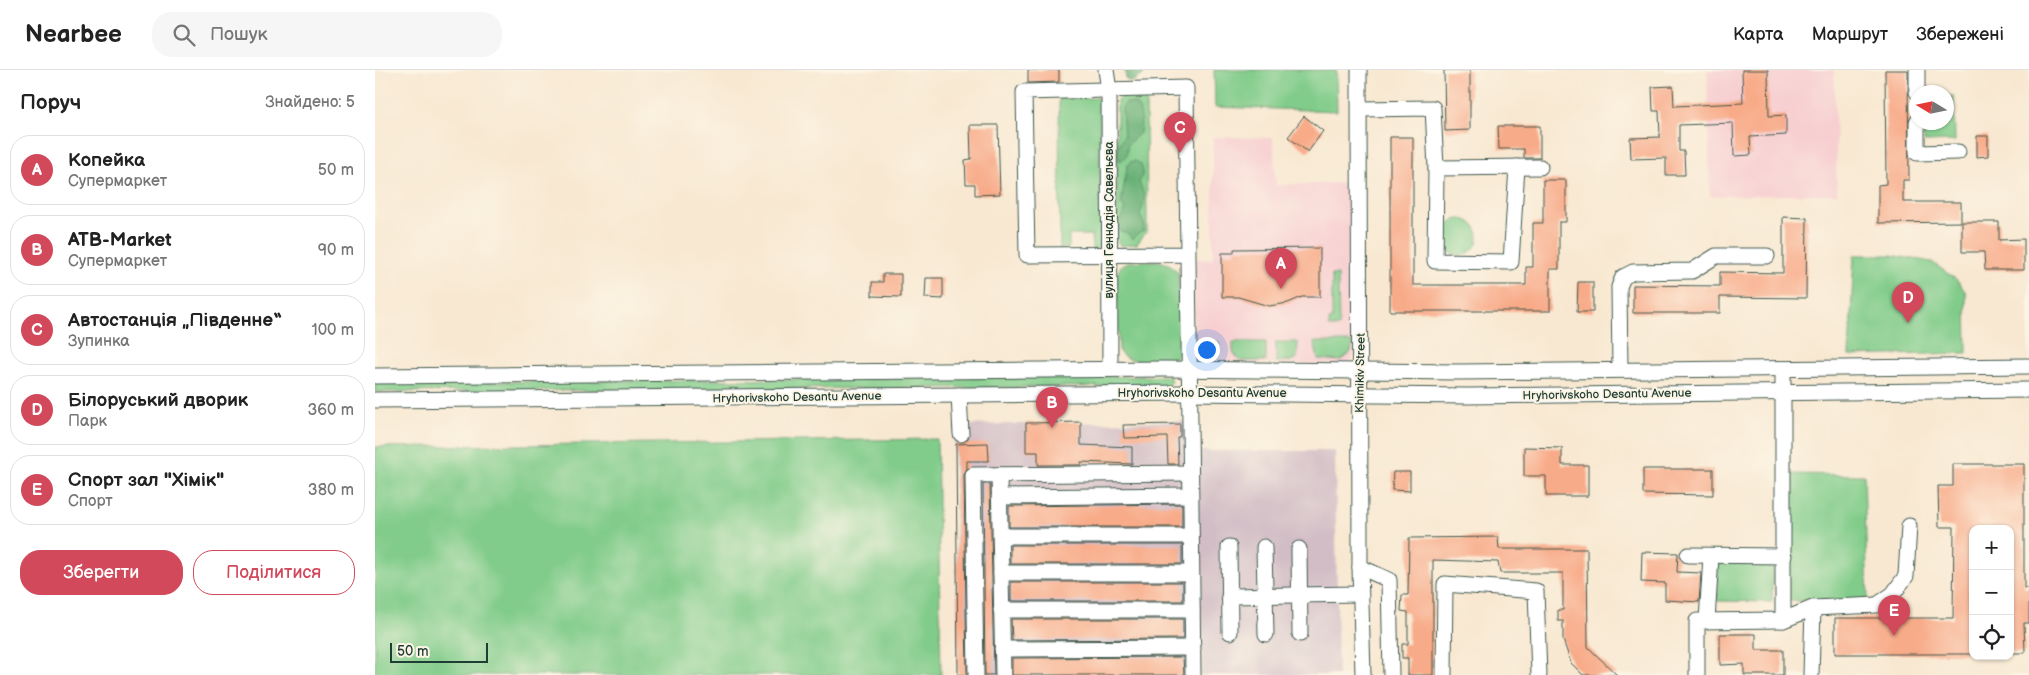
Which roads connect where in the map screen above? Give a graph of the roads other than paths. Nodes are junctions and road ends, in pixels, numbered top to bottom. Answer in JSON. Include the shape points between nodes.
{"nodes":[{"id":1,"x":1106,"y":70,"type":"edge"},
{"id":2,"x":1359,"y":70,"type":"edge"},
{"id":3,"x":1917,"y":70,"type":"edge"},
{"id":4,"x":1917,"y":85,"type":"edge"},
{"id":5,"x":1109,"y":90,"type":"junction"},
{"id":6,"x":1360,"y":109,"type":"junction"},
{"id":7,"x":1917,"y":130,"type":"edge"},
{"id":8,"x":1958,"y":152,"type":"dead end"},
{"id":9,"x":1517,"y":167,"type":"junction"},
{"id":10,"x":1539,"y":167,"type":"dead end"},
{"id":11,"x":1435,"y":168,"type":"junction"},
{"id":12,"x":1187,"y":254,"type":"junction"},
{"id":13,"x":1109,"y":255,"type":"junction"},
{"id":14,"x":1767,"y":256,"type":"dead end"},
{"id":15,"x":2029,"y":366,"type":"edge"},
{"id":16,"x":1110,"y":369,"type":"junction"},
{"id":17,"x":1189,"y":369,"type":"junction"},
{"id":18,"x":1621,"y":369,"type":"junction"},
{"id":19,"x":1783,"y":369,"type":"junction"},
{"id":20,"x":1360,"y":370,"type":"junction"},
{"id":21,"x":1575,"y":370,"type":"junction"},
{"id":22,"x":375,"y":376,"type":"edge"},
{"id":23,"x":2029,"y":390,"type":"edge"},
{"id":24,"x":1782,"y":392,"type":"junction"},
{"id":25,"x":1189,"y":393,"type":"junction"},
{"id":26,"x":1360,"y":394,"type":"junction"},
{"id":27,"x":1576,"y":394,"type":"junction"},
{"id":28,"x":959,"y":395,"type":"junction"},
{"id":29,"x":375,"y":400,"type":"edge"},
{"id":30,"x":961,"y":434,"type":"dead end"},
{"id":31,"x":1189,"y":473,"type":"junction"},
{"id":32,"x":999,"y":475,"type":"junction"},
{"id":33,"x":1189,"y":495,"type":"junction"},
{"id":34,"x":999,"y":497,"type":"junction"},
{"id":35,"x":1909,"y":526,"type":"dead end"},
{"id":36,"x":1000,"y":536,"type":"junction"},
{"id":37,"x":1190,"y":536,"type":"junction"},
{"id":38,"x":1229,"y":547,"type":"dead end"},
{"id":39,"x":1264,"y":547,"type":"dead end"},
{"id":40,"x":1299,"y":549,"type":"dead end"},
{"id":41,"x":1688,"y":555,"type":"dead end"},
{"id":42,"x":1711,"y":556,"type":"junction"},
{"id":43,"x":1783,"y":556,"type":"junction"},
{"id":44,"x":1360,"y":566,"type":"junction"},
{"id":45,"x":1001,"y":573,"type":"junction"},
{"id":46,"x":1191,"y":574,"type":"junction"},
{"id":47,"x":1360,"y":594,"type":"junction"},
{"id":48,"x":1229,"y":596,"type":"junction"},
{"id":49,"x":1265,"y":596,"type":"junction"},
{"id":50,"x":1300,"y":596,"type":"junction"},
{"id":51,"x":1813,"y":608,"type":"junction"},
{"id":52,"x":1001,"y":610,"type":"junction"},
{"id":53,"x":1192,"y":610,"type":"junction"},
{"id":54,"x":1707,"y":620,"type":"junction"},
{"id":55,"x":1783,"y":620,"type":"junction"},
{"id":56,"x":1230,"y":632,"type":"dead end"},
{"id":57,"x":1266,"y":634,"type":"dead end"},
{"id":58,"x":1300,"y":634,"type":"dead end"},
{"id":59,"x":1193,"y":648,"type":"junction"},
{"id":60,"x":1002,"y":649,"type":"junction"},
{"id":61,"x":977,"y":675,"type":"edge"},
{"id":62,"x":1003,"y":675,"type":"edge"},
{"id":63,"x":1193,"y":675,"type":"edge"},
{"id":64,"x":1363,"y":675,"type":"edge"},
{"id":65,"x":1391,"y":675,"type":"edge"},
{"id":66,"x":1444,"y":675,"type":"edge"},
{"id":67,"x":1539,"y":675,"type":"edge"},
{"id":68,"x":1697,"y":675,"type":"edge"},
{"id":69,"x":1811,"y":675,"type":"edge"}],
"edges":[{"from":1,"to":5,"type":"street","name":"вулиця Геннадія Савельєва"},
{"from":2,"to":6,"type":"street","name":"Khimikiv Street"},
{"from":3,"to":4,"type":"street"},
{"from":5,"to":12,"type":"street","via":[[1185,88]]},
{"from":5,"to":13,"type":"street","name":"вулиця Геннадія Савельєва"},
{"from":5,"to":13,"type":"street","via":[[1024,92],[1027,255]]},
{"from":6,"to":11,"type":"street","via":[[1433,108]]},
{"from":6,"to":20,"type":"street","name":"Khimikiv Street"},
{"from":7,"to":8,"type":"street","via":[[1917,153]]},
{"from":9,"to":10,"type":"street"},
{"from":9,"to":11,"type":"street"},
{"from":9,"to":11,"type":"street","via":[[1511,262],[1435,261]]},
{"from":12,"to":13,"type":"street"},
{"from":12,"to":17,"type":"street"},
{"from":13,"to":16,"type":"street","name":"вулиця Геннадія Савельєва"},
{"from":14,"to":18,"type":"street","via":[[1716,256],[1692,271],[1633,272],[1623,277],[1619,286]]},
{"from":15,"to":19,"type":"street","name":"Hryhorivskoho Desantu Avenue"},
{"from":16,"to":17,"type":"street","name":"Hryhorivskoho Desantu Avenue"},
{"from":16,"to":22,"type":"street","name":"Hryhorivskoho Desantu Avenue"},
{"from":17,"to":20,"type":"street","name":"Hryhorivskoho Desantu Avenue"},
{"from":17,"to":25,"type":"street"},
{"from":18,"to":19,"type":"street","name":"Hryhorivskoho Desantu Avenue"},
{"from":18,"to":21,"type":"street","name":"Hryhorivskoho Desantu Avenue"},
{"from":19,"to":24,"type":"street"},
{"from":20,"to":21,"type":"street","name":"Hryhorivskoho Desantu Avenue"},
{"from":20,"to":26,"type":"street","name":"Khimikiv Street"},
{"from":21,"to":27,"type":"street"},
{"from":23,"to":24,"type":"street","name":"Hryhorivskoho Desantu Avenue"},
{"from":24,"to":27,"type":"street","name":"Hryhorivskoho Desantu Avenue"},
{"from":24,"to":43,"type":"street"},
{"from":25,"to":26,"type":"street","name":"Hryhorivskoho Desantu Avenue"},
{"from":25,"to":28,"type":"street","name":"Hryhorivskoho Desantu Avenue"},
{"from":25,"to":31,"type":"street"},
{"from":26,"to":27,"type":"street","name":"Hryhorivskoho Desantu Avenue"},
{"from":26,"to":44,"type":"street","name":"Khimikiv Street"},
{"from":28,"to":29,"type":"street","name":"Hryhorivskoho Desantu Avenue"},
{"from":28,"to":30,"type":"street"},
{"from":31,"to":32,"type":"street"},
{"from":31,"to":33,"type":"street"},
{"from":32,"to":34,"type":"street"},
{"from":32,"to":61,"type":"street","via":[[973,475]]},
{"from":33,"to":34,"type":"street"},
{"from":33,"to":37,"type":"street"},
{"from":34,"to":36,"type":"street"},
{"from":35,"to":51,"type":"street","via":[[1906,576],[1893,594],[1877,606]]},
{"from":36,"to":37,"type":"street"},
{"from":36,"to":45,"type":"street"},
{"from":37,"to":46,"type":"street"},
{"from":38,"to":48,"type":"street"},
{"from":39,"to":49,"type":"street"},
{"from":40,"to":50,"type":"street"},
{"from":41,"to":42,"type":"street"},
{"from":42,"to":43,"type":"street"},
{"from":42,"to":54,"type":"street"},
{"from":43,"to":55,"type":"street"},
{"from":44,"to":47,"type":"street","name":"Khimikiv Street"},
{"from":44,"to":65,"type":"street","via":[[1389,580]]},
{"from":45,"to":46,"type":"street"},
{"from":45,"to":52,"type":"street"},
{"from":46,"to":53,"type":"street"},
{"from":47,"to":50,"type":"street"},
{"from":47,"to":64,"type":"street","name":"Khimikiv Street"},
{"from":48,"to":49,"type":"street"},
{"from":48,"to":56,"type":"street"},
{"from":49,"to":50,"type":"street"},
{"from":49,"to":57,"type":"street"},
{"from":50,"to":58,"type":"street"},
{"from":51,"to":55,"type":"street"},
{"from":51,"to":69,"type":"street"},
{"from":52,"to":53,"type":"street"},
{"from":52,"to":60,"type":"street"},
{"from":53,"to":59,"type":"street"},
{"from":54,"to":55,"type":"street"},
{"from":54,"to":68,"type":"street","via":[[1697,621]]},
{"from":59,"to":60,"type":"street"},
{"from":59,"to":63,"type":"street"},
{"from":60,"to":62,"type":"street"},
{"from":66,"to":67,"type":"street","via":[[1445,584],[1536,591]]}]}
